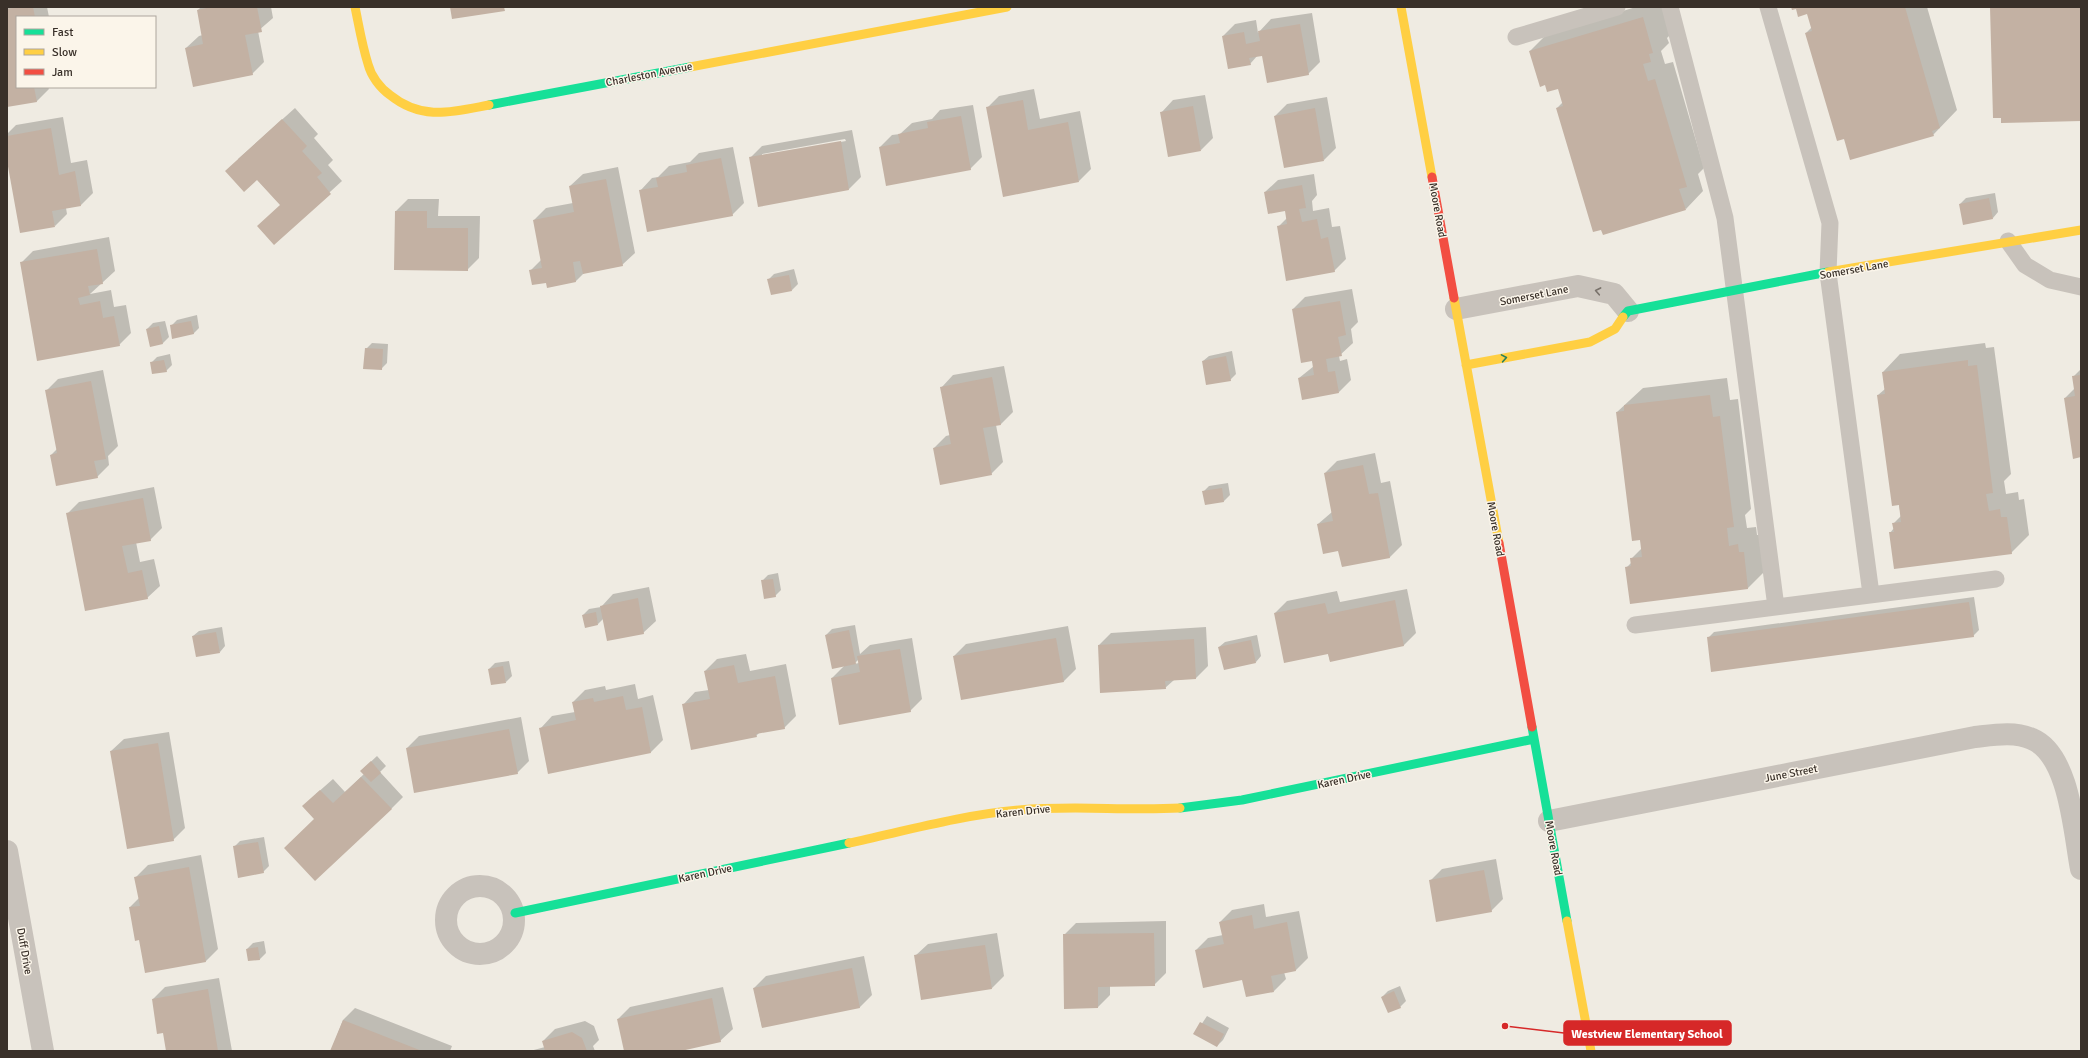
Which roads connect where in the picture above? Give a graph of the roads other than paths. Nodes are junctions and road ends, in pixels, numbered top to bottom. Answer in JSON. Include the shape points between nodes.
{"nodes":[{"id":1,"x":356,"y":7,"type":"edge"},
{"id":2,"x":1007,"y":7,"type":"edge"},
{"id":3,"x":1401,"y":7,"type":"edge"},
{"id":4,"x":1617,"y":7,"type":"edge"},
{"id":5,"x":1670,"y":7,"type":"edge"},
{"id":6,"x":1768,"y":7,"type":"edge"},
{"id":7,"x":1516,"y":37,"type":"dead end"},
{"id":8,"x":2081,"y":230,"type":"edge"},
{"id":9,"x":2008,"y":241,"type":"junction"},
{"id":10,"x":1828,"y":273,"type":"junction"},
{"id":11,"x":2081,"y":287,"type":"edge"},
{"id":12,"x":1734,"y":290,"type":"junction"},
{"id":13,"x":1456,"y":309,"type":"junction"},
{"id":14,"x":1628,"y":312,"type":"junction"},
{"id":15,"x":1466,"y":365,"type":"junction"},
{"id":16,"x":1996,"y":579,"type":"dead end"},
{"id":17,"x":1871,"y":594,"type":"junction"},
{"id":18,"x":1776,"y":607,"type":"junction"},
{"id":19,"x":1635,"y":625,"type":"dead end"},
{"id":20,"x":1534,"y":739,"type":"junction"},
{"id":21,"x":1549,"y":821,"type":"junction"},
{"id":22,"x":7,"y":851,"type":"edge"},
{"id":23,"x":2081,"y":869,"type":"edge"},
{"id":24,"x":515,"y":914,"type":"dead end"},
{"id":25,"x":43,"y":1051,"type":"edge"},
{"id":26,"x":1591,"y":1051,"type":"edge"}],
"edges":[{"from":1,"to":2,"type":"street","name":"Charleston Avenue","via":[[368,65],[381,88],[401,104],[419,111],[445,113]]},
{"from":3,"to":13,"type":"street","name":"Moore Road"},
{"from":4,"to":7,"type":"lane"},
{"from":5,"to":12,"type":"lane","via":[[1725,218]]},
{"from":6,"to":10,"type":"lane","via":[[1830,222]]},
{"from":8,"to":9,"type":"street","name":"Somerset Lane"},
{"from":9,"to":10,"type":"street","name":"Somerset Lane"},
{"from":9,"to":11,"type":"lane","via":[[2025,265],[2050,280]]},
{"from":10,"to":12,"type":"street","name":"Somerset Lane"},
{"from":10,"to":17,"type":"lane"},
{"from":12,"to":14,"type":"street","name":"Somerset Lane"},
{"from":12,"to":18,"type":"lane"},
{"from":14,"to":13,"type":"street","name":"Somerset Lane","one_way":true,"via":[[1614,294],[1578,286]]},
{"from":13,"to":15,"type":"street","name":"Moore Road"},
{"from":15,"to":14,"type":"street","one_way":true,"via":[[1590,342],[1615,329]]},
{"from":15,"to":20,"type":"street","name":"Moore Road"},
{"from":16,"to":17,"type":"lane"},
{"from":17,"to":18,"type":"lane"},
{"from":18,"to":19,"type":"lane"},
{"from":20,"to":21,"type":"street","name":"Moore Road"},
{"from":20,"to":24,"type":"street","name":"Karen Drive","via":[[1242,800],[1141,810],[1061,807],[1017,810],[963,819]]},
{"from":21,"to":23,"type":"street","name":"June Street","via":[[1975,737],[2019,735],[2033,739],[2049,750],[2060,769],[2067,790]]},
{"from":21,"to":26,"type":"street","name":"Moore Road"},
{"from":22,"to":25,"type":"street","name":"Duff Drive"}]}
